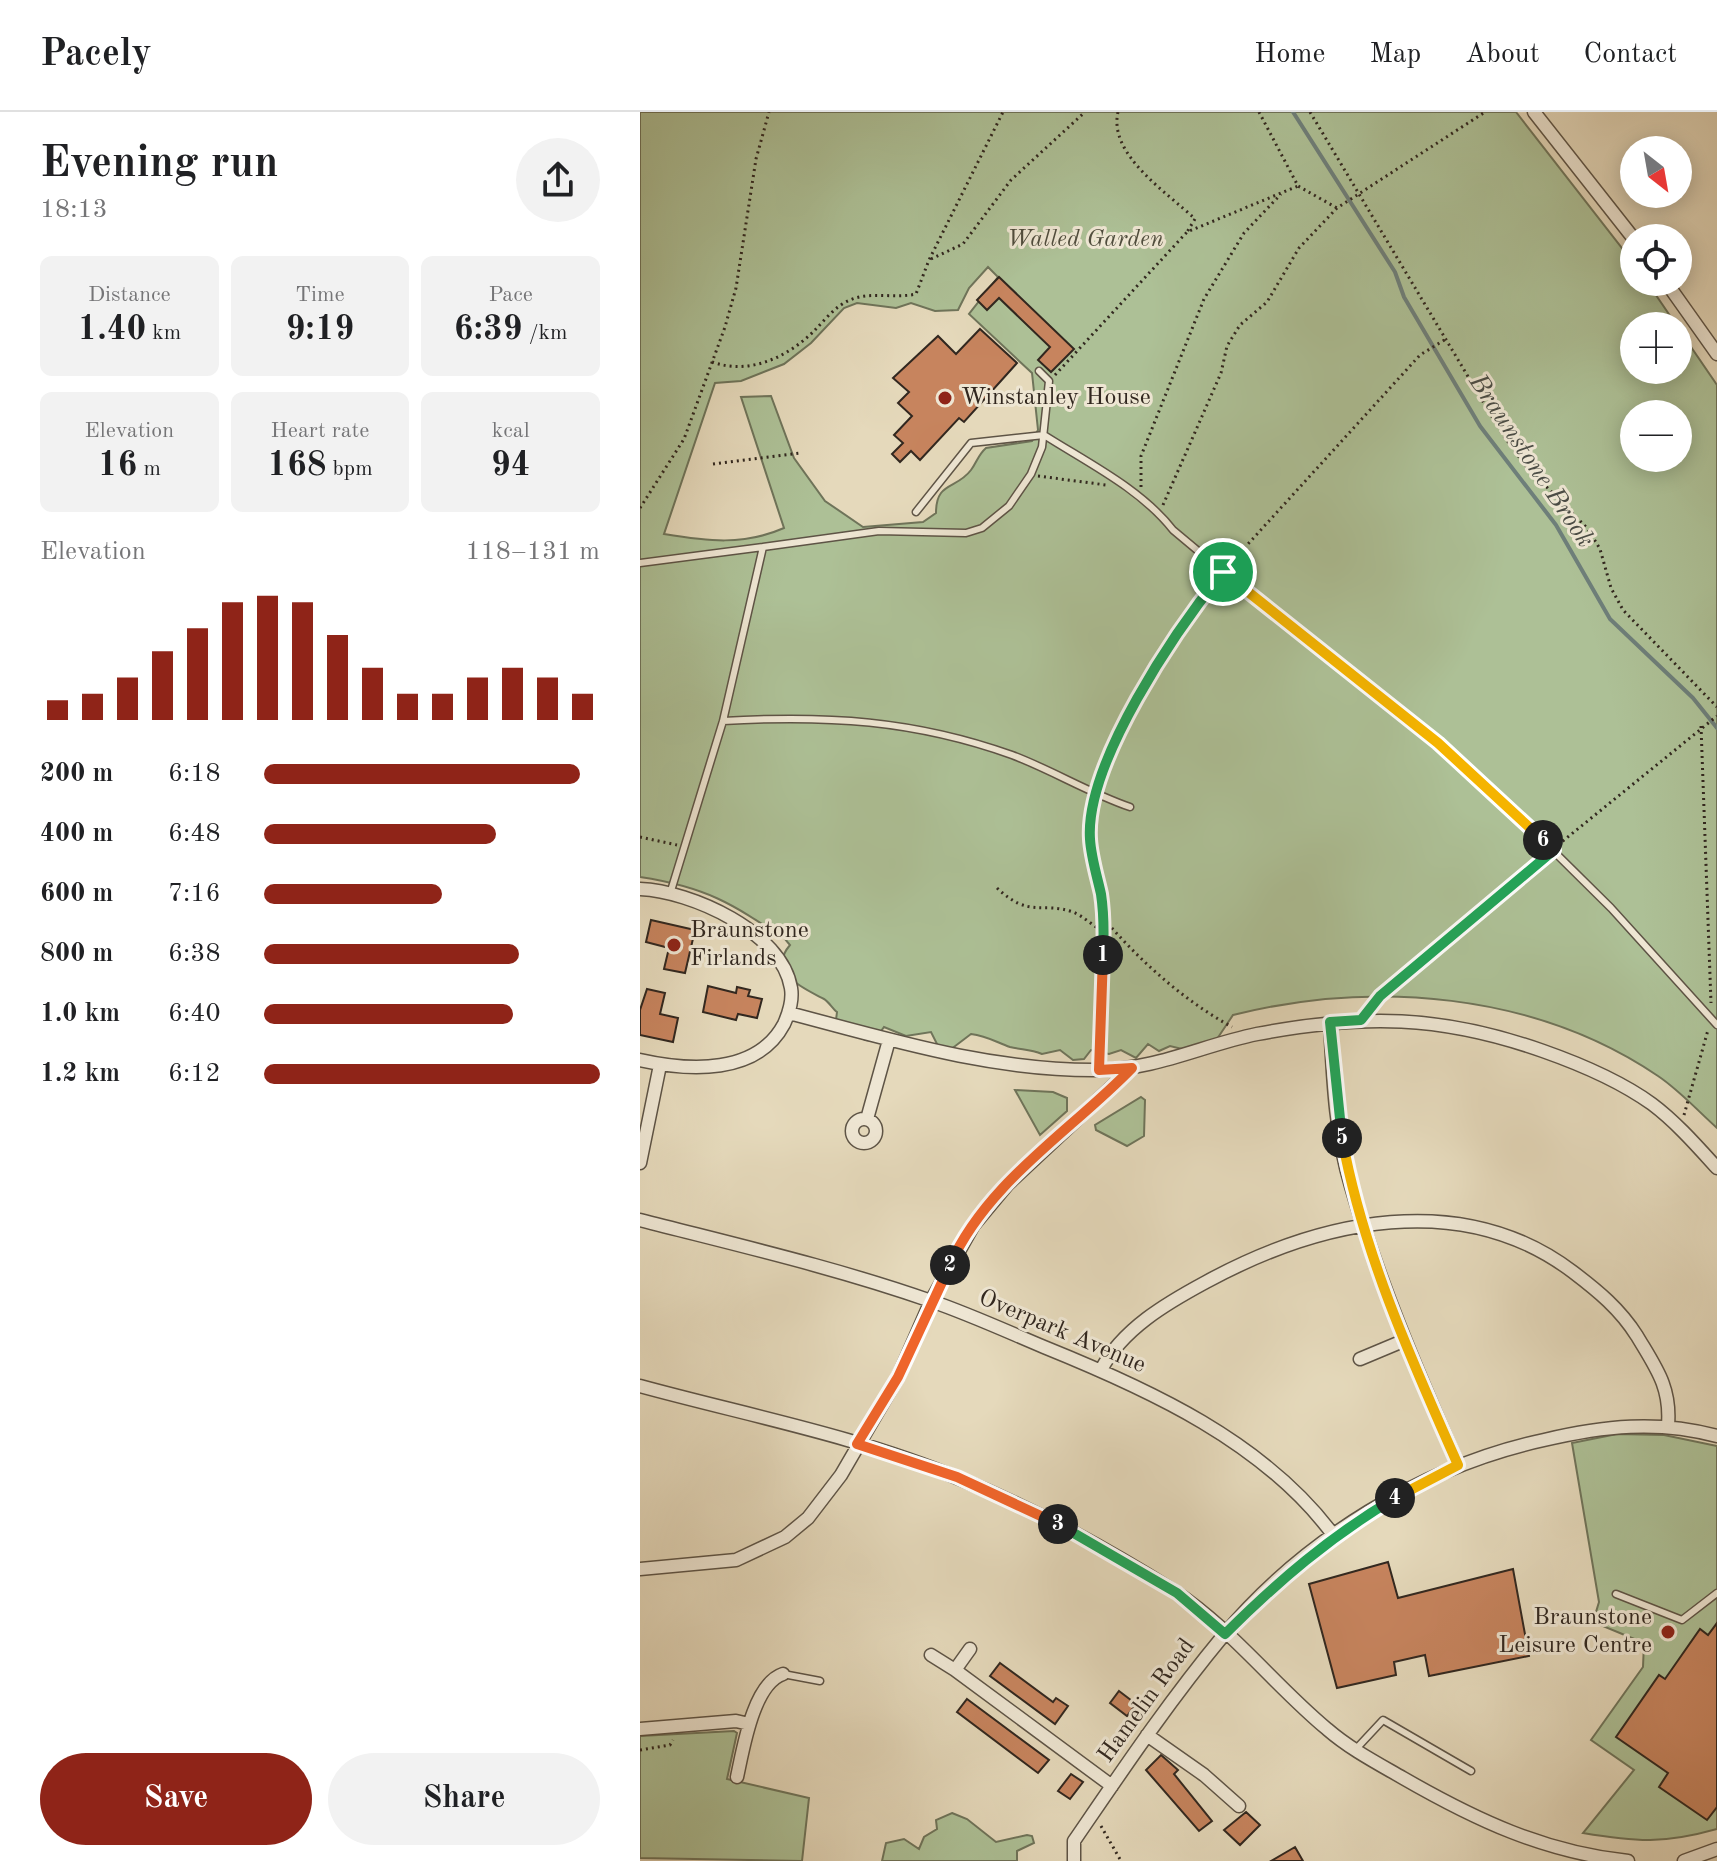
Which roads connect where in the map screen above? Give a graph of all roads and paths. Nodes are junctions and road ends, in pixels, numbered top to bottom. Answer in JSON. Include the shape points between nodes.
{"nodes":[{"id":1,"x":769,"y":112,"type":"edge"},
{"id":2,"x":1003,"y":112,"type":"edge"},
{"id":3,"x":1085,"y":112,"type":"edge"},
{"id":4,"x":1118,"y":112,"type":"edge"},
{"id":5,"x":1259,"y":112,"type":"edge"},
{"id":6,"x":1310,"y":112,"type":"edge"},
{"id":7,"x":1485,"y":112,"type":"edge"},
{"id":8,"x":1534,"y":112,"type":"edge"},
{"id":9,"x":1298,"y":186,"type":"junction"},
{"id":10,"x":1360,"y":193,"type":"junction"},
{"id":11,"x":1281,"y":194,"type":"junction"},
{"id":12,"x":1337,"y":208,"type":"junction"},
{"id":13,"x":1622,"y":224,"type":"edge"},
{"id":14,"x":1187,"y":232,"type":"junction"},
{"id":15,"x":929,"y":260,"type":"junction"},
{"id":16,"x":1676,"y":296,"type":"edge"},
{"id":17,"x":1446,"y":339,"type":"junction"},
{"id":18,"x":1717,"y":354,"type":"edge"},
{"id":19,"x":712,"y":362,"type":"junction"},
{"id":20,"x":1039,"y":371,"type":"dead end"},
{"id":21,"x":1049,"y":381,"type":"junction"},
{"id":22,"x":1044,"y":435,"type":"junction"},
{"id":23,"x":801,"y":453,"type":"dead end"},
{"id":24,"x":713,"y":464,"type":"dead end"},
{"id":25,"x":1031,"y":474,"type":"junction"},
{"id":26,"x":1125,"y":487,"type":"junction"},
{"id":27,"x":1140,"y":498,"type":"junction"},
{"id":28,"x":640,"y":508,"type":"edge"},
{"id":29,"x":916,"y":512,"type":"dead end"},
{"id":30,"x":1160,"y":513,"type":"junction"},
{"id":31,"x":763,"y":547,"type":"junction"},
{"id":32,"x":640,"y":563,"type":"edge"},
{"id":33,"x":1223,"y":572,"type":"junction"},
{"id":34,"x":1717,"y":707,"type":"edge"},
{"id":35,"x":1717,"y":716,"type":"edge"},
{"id":36,"x":723,"y":721,"type":"junction"},
{"id":37,"x":1701,"y":726,"type":"junction"},
{"id":38,"x":1097,"y":795,"type":"junction"},
{"id":39,"x":1130,"y":807,"type":"dead end"},
{"id":40,"x":640,"y":837,"type":"edge"},
{"id":41,"x":685,"y":847,"type":"junction"},
{"id":42,"x":1554,"y":850,"type":"junction"},
{"id":43,"x":997,"y":888,"type":"dead end"},
{"id":44,"x":640,"y":889,"type":"edge"},
{"id":45,"x":670,"y":894,"type":"junction"},
{"id":46,"x":1104,"y":919,"type":"junction"},
{"id":47,"x":1104,"y":933,"type":"junction"},
{"id":48,"x":789,"y":1013,"type":"junction"},
{"id":49,"x":1712,"y":1018,"type":"junction"},
{"id":50,"x":1361,"y":1020,"type":"junction"},
{"id":51,"x":1330,"y":1022,"type":"junction"},
{"id":52,"x":1717,"y":1025,"type":"edge"},
{"id":53,"x":1249,"y":1036,"type":"junction"},
{"id":54,"x":889,"y":1040,"type":"junction"},
{"id":55,"x":640,"y":1060,"type":"edge"},
{"id":56,"x":660,"y":1065,"type":"junction"},
{"id":57,"x":1132,"y":1068,"type":"junction"},
{"id":58,"x":1099,"y":1070,"type":"junction"},
{"id":59,"x":867,"y":1119,"type":"dead end"},
{"id":60,"x":1680,"y":1130,"type":"junction"},
{"id":61,"x":640,"y":1163,"type":"edge"},
{"id":62,"x":1717,"y":1168,"type":"edge"},
{"id":63,"x":640,"y":1220,"type":"edge"},
{"id":64,"x":1365,"y":1224,"type":"junction"},
{"id":65,"x":931,"y":1301,"type":"junction"},
{"id":66,"x":1403,"y":1341,"type":"junction"},
{"id":67,"x":1360,"y":1359,"type":"dead end"},
{"id":68,"x":1101,"y":1370,"type":"junction"},
{"id":69,"x":640,"y":1386,"type":"edge"},
{"id":70,"x":1668,"y":1425,"type":"junction"},
{"id":71,"x":1717,"y":1436,"type":"edge"},
{"id":72,"x":857,"y":1444,"type":"junction"},
{"id":73,"x":1458,"y":1465,"type":"junction"},
{"id":74,"x":1334,"y":1536,"type":"junction"},
{"id":75,"x":640,"y":1569,"type":"edge"},
{"id":76,"x":1717,"y":1593,"type":"edge"},
{"id":77,"x":1616,"y":1594,"type":"dead end"},
{"id":78,"x":1225,"y":1634,"type":"junction"},
{"id":79,"x":970,"y":1649,"type":"dead end"},
{"id":80,"x":931,"y":1655,"type":"dead end"},
{"id":81,"x":955,"y":1670,"type":"junction"},
{"id":82,"x":783,"y":1674,"type":"joint"},
{"id":83,"x":820,"y":1681,"type":"dead end"},
{"id":84,"x":749,"y":1724,"type":"junction"},
{"id":85,"x":680,"y":1725,"type":"junction"},
{"id":86,"x":640,"y":1729,"type":"edge"},
{"id":87,"x":1147,"y":1735,"type":"junction"},
{"id":88,"x":640,"y":1750,"type":"edge"},
{"id":89,"x":1355,"y":1750,"type":"junction"},
{"id":90,"x":1471,"y":1771,"type":"dead end"},
{"id":91,"x":737,"y":1777,"type":"dead end"},
{"id":92,"x":1112,"y":1786,"type":"junction"},
{"id":93,"x":1239,"y":1806,"type":"dead end"},
{"id":94,"x":1093,"y":1813,"type":"junction"},
{"id":95,"x":1717,"y":1849,"type":"edge"},
{"id":96,"x":1074,"y":1861,"type":"edge"},
{"id":97,"x":1121,"y":1861,"type":"edge"},
{"id":98,"x":1628,"y":1861,"type":"edge"},
{"id":99,"x":1683,"y":1861,"type":"edge"}],
"edges":[{"from":1,"to":19,"type":"path","via":[[756,159],[736,288]]},
{"from":2,"to":15,"type":"path"},
{"from":3,"to":15,"type":"path","via":[[1011,180],[963,244]]},
{"from":4,"to":14,"type":"path","via":[[1118,133],[1131,157],[1195,219]]},
{"from":5,"to":9,"type":"path"},
{"from":6,"to":10,"type":"path"},
{"from":7,"to":10,"type":"path"},
{"from":8,"to":13,"type":"street"},
{"from":9,"to":11,"type":"path"},
{"from":9,"to":12,"type":"path"},
{"from":10,"to":12,"type":"path"},
{"from":10,"to":17,"type":"path"},
{"from":11,"to":14,"type":"path"},
{"from":11,"to":27,"type":"path","via":[[1244,233],[1204,299],[1141,456]]},
{"from":12,"to":30,"type":"path","via":[[1299,248],[1267,302],[1240,325],[1227,346],[1221,373]]},
{"from":14,"to":21,"type":"path"},
{"from":15,"to":19,"type":"path","via":[[916,294],[897,299],[865,295],[847,301],[809,335],[760,365],[728,368]]},
{"from":16,"to":18,"type":"street"},
{"from":17,"to":33,"type":"path","via":[[1428,350]]},
{"from":17,"to":34,"type":"path","via":[[1525,465],[1588,529],[1623,610]]},
{"from":19,"to":28,"type":"path","via":[[684,439]]},
{"from":20,"to":21,"type":"lane"},
{"from":21,"to":22,"type":"lane"},
{"from":22,"to":25,"type":"lane"},
{"from":22,"to":26,"type":"lane"},
{"from":22,"to":29,"type":"lane","via":[[971,443]]},
{"from":23,"to":24,"type":"path"},
{"from":25,"to":26,"type":"path"},
{"from":25,"to":31,"type":"lane","via":[[996,519],[966,533],[879,531]]},
{"from":26,"to":27,"type":"lane"},
{"from":27,"to":30,"type":"lane"},
{"from":30,"to":33,"type":"lane"},
{"from":31,"to":32,"type":"lane"},
{"from":31,"to":36,"type":"lane"},
{"from":33,"to":38,"type":"lane","via":[[1169,645],[1121,732]]},
{"from":33,"to":42,"type":"lane","via":[[1438,743]]},
{"from":35,"to":37,"type":"path"},
{"from":36,"to":38,"type":"lane","via":[[838,718],[923,728],[1014,756]]},
{"from":36,"to":41,"type":"lane"},
{"from":37,"to":42,"type":"path"},
{"from":37,"to":49,"type":"path"},
{"from":38,"to":39,"type":"lane"},
{"from":38,"to":46,"type":"path","via":[[1090,838]]},
{"from":40,"to":41,"type":"path"},
{"from":41,"to":45,"type":"lane"},
{"from":42,"to":49,"type":"lane"},
{"from":42,"to":50,"type":"path","via":[[1380,996]]},
{"from":43,"to":47,"type":"path","via":[[1009,900],[1035,910],[1072,912]]},
{"from":44,"to":45,"type":"street"},
{"from":45,"to":48,"type":"street","via":[[747,928],[774,954],[791,990]]},
{"from":46,"to":47,"type":"path"},
{"from":46,"to":53,"type":"path","via":[[1176,989]]},
{"from":47,"to":58,"type":"path"},
{"from":48,"to":54,"type":"street"},
{"from":48,"to":56,"type":"street","via":[[767,1046],[747,1060],[715,1067]]},
{"from":49,"to":52,"type":"lane"},
{"from":49,"to":60,"type":"path"},
{"from":50,"to":51,"type":"street"},
{"from":50,"to":60,"type":"street","via":[[1427,1021],[1496,1035],[1581,1065],[1652,1104]]},
{"from":51,"to":53,"type":"street"},
{"from":51,"to":64,"type":"street","via":[[1350,1185]]},
{"from":53,"to":57,"type":"street"},
{"from":54,"to":58,"type":"street","via":[[1010,1067]]},
{"from":54,"to":59,"type":"street"},
{"from":55,"to":56,"type":"street"},
{"from":56,"to":61,"type":"street"},
{"from":57,"to":58,"type":"street"},
{"from":57,"to":65,"type":"street","via":[[1008,1184],[955,1254]]},
{"from":60,"to":62,"type":"street"},
{"from":63,"to":65,"type":"street","name":"Overpark Avenue"},
{"from":64,"to":66,"type":"street"},
{"from":64,"to":68,"type":"street","via":[[1263,1253],[1183,1294],[1113,1348]]},
{"from":64,"to":70,"type":"street","via":[[1405,1219],[1465,1224],[1556,1259],[1601,1294],[1631,1328],[1667,1389]]},
{"from":65,"to":68,"type":"street","name":"Overpark Avenue"},
{"from":65,"to":72,"type":"street","via":[[898,1377]]},
{"from":66,"to":67,"type":"street"},
{"from":66,"to":73,"type":"street"},
{"from":68,"to":74,"type":"street","name":"Overpark Avenue","via":[[1232,1443],[1295,1492]]},
{"from":69,"to":72,"type":"street"},
{"from":70,"to":71,"type":"street","name":"Hamelin Road"},
{"from":70,"to":73,"type":"street","name":"Hamelin Road","via":[[1576,1432]]},
{"from":72,"to":75,"type":"street","via":[[829,1494],[785,1537],[736,1560]]},
{"from":72,"to":78,"type":"street","via":[[957,1477],[1044,1516],[1177,1593]]},
{"from":73,"to":74,"type":"street","name":"Hamelin Road"},
{"from":74,"to":78,"type":"street","name":"Hamelin Road","via":[[1278,1580]]},
{"from":76,"to":77,"type":"lane","via":[[1682,1620]]},
{"from":78,"to":87,"type":"street","name":"Hamelin Road"},
{"from":78,"to":89,"type":"street"},
{"from":79,"to":81,"type":"street"},
{"from":80,"to":81,"type":"street"},
{"from":81,"to":92,"type":"street"},
{"from":82,"to":83,"type":"lane"},
{"from":82,"to":84,"type":"street","via":[[774,1677]]},
{"from":84,"to":85,"type":"street"},
{"from":84,"to":91,"type":"street"},
{"from":85,"to":86,"type":"street"},
{"from":85,"to":88,"type":"path","via":[[670,1745]]},
{"from":87,"to":92,"type":"street","name":"Hamelin Road"},
{"from":87,"to":93,"type":"street"},
{"from":89,"to":90,"type":"lane","via":[[1383,1720]]},
{"from":89,"to":98,"type":"street","via":[[1473,1819],[1596,1858]]},
{"from":92,"to":94,"type":"street","name":"Hamelin Road"},
{"from":94,"to":96,"type":"street","name":"Hamelin Road","via":[[1074,1841]]},
{"from":94,"to":97,"type":"path"},
{"from":95,"to":99,"type":"street"}]}
